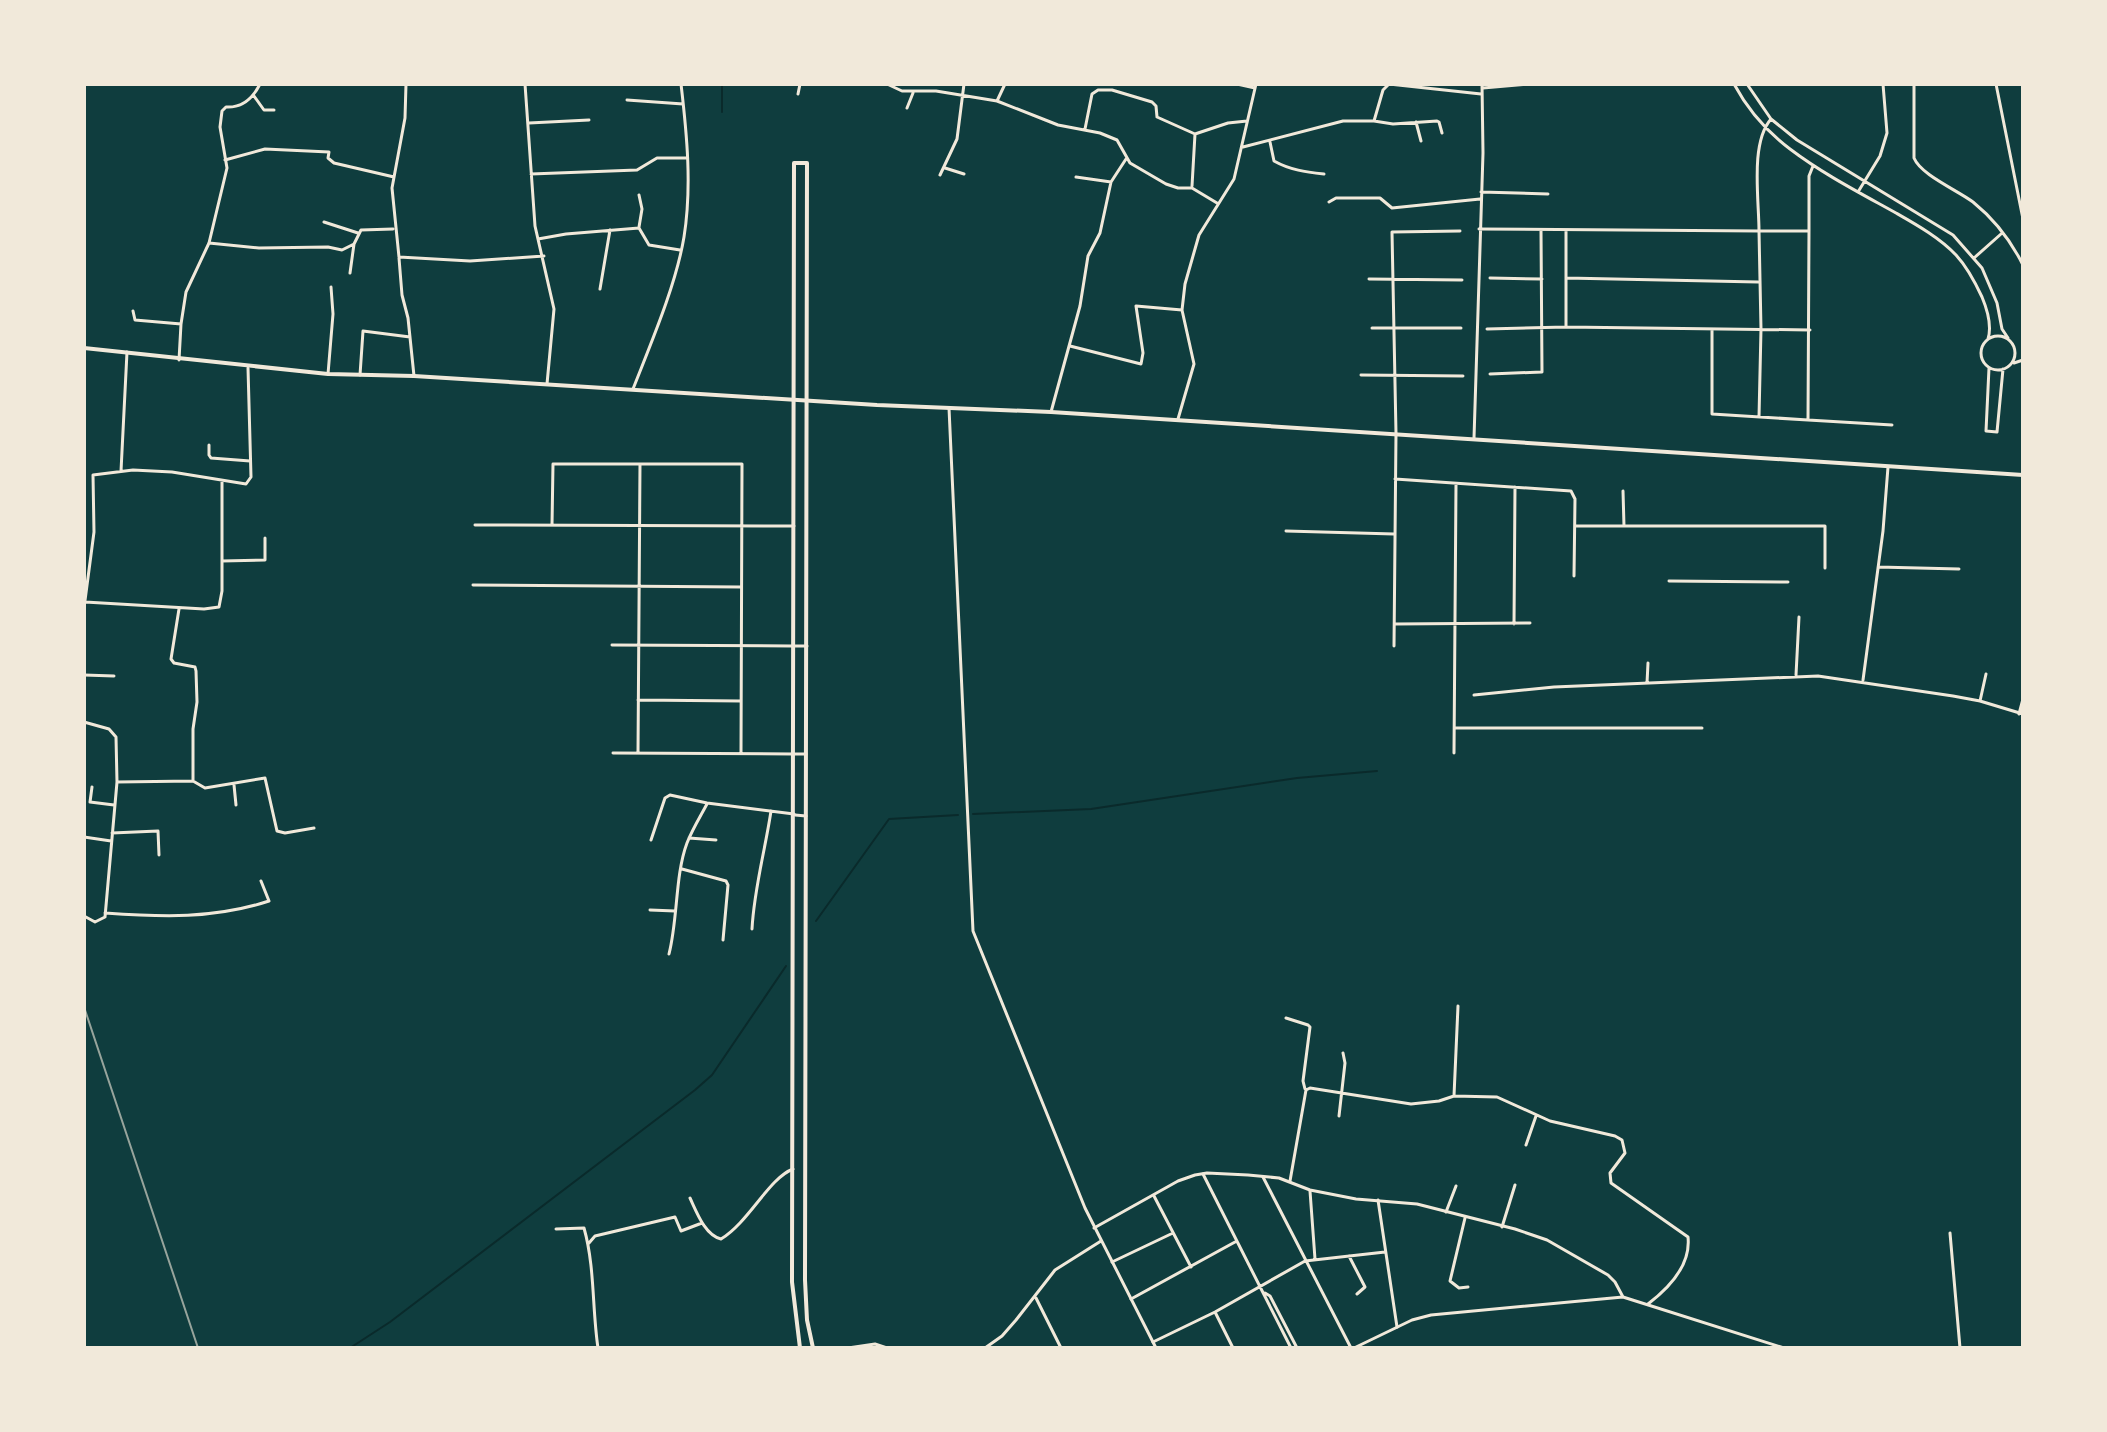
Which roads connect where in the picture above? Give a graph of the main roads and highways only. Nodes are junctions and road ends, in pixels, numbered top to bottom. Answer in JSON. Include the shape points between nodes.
{"nodes":[{"id":1,"x":84,"y":348,"type":"edge"},
{"id":2,"x":795,"y":399,"type":"junction"},
{"id":3,"x":807,"y":400,"type":"junction"},
{"id":4,"x":2023,"y":475,"type":"edge"},
{"id":5,"x":800,"y":1348,"type":"edge"},
{"id":6,"x":813,"y":1348,"type":"edge"}],
"edges":[{"from":1,"to":2,"type":"main road","via":[[328,374]]},
{"from":2,"to":3,"type":"main road"},
{"from":2,"to":3,"type":"main road","via":[[794,163],[807,163]]},
{"from":2,"to":5,"type":"main road","via":[[792,1282]]},
{"from":3,"to":4,"type":"main road"},
{"from":3,"to":6,"type":"main road","via":[[805,1280]]}]}
